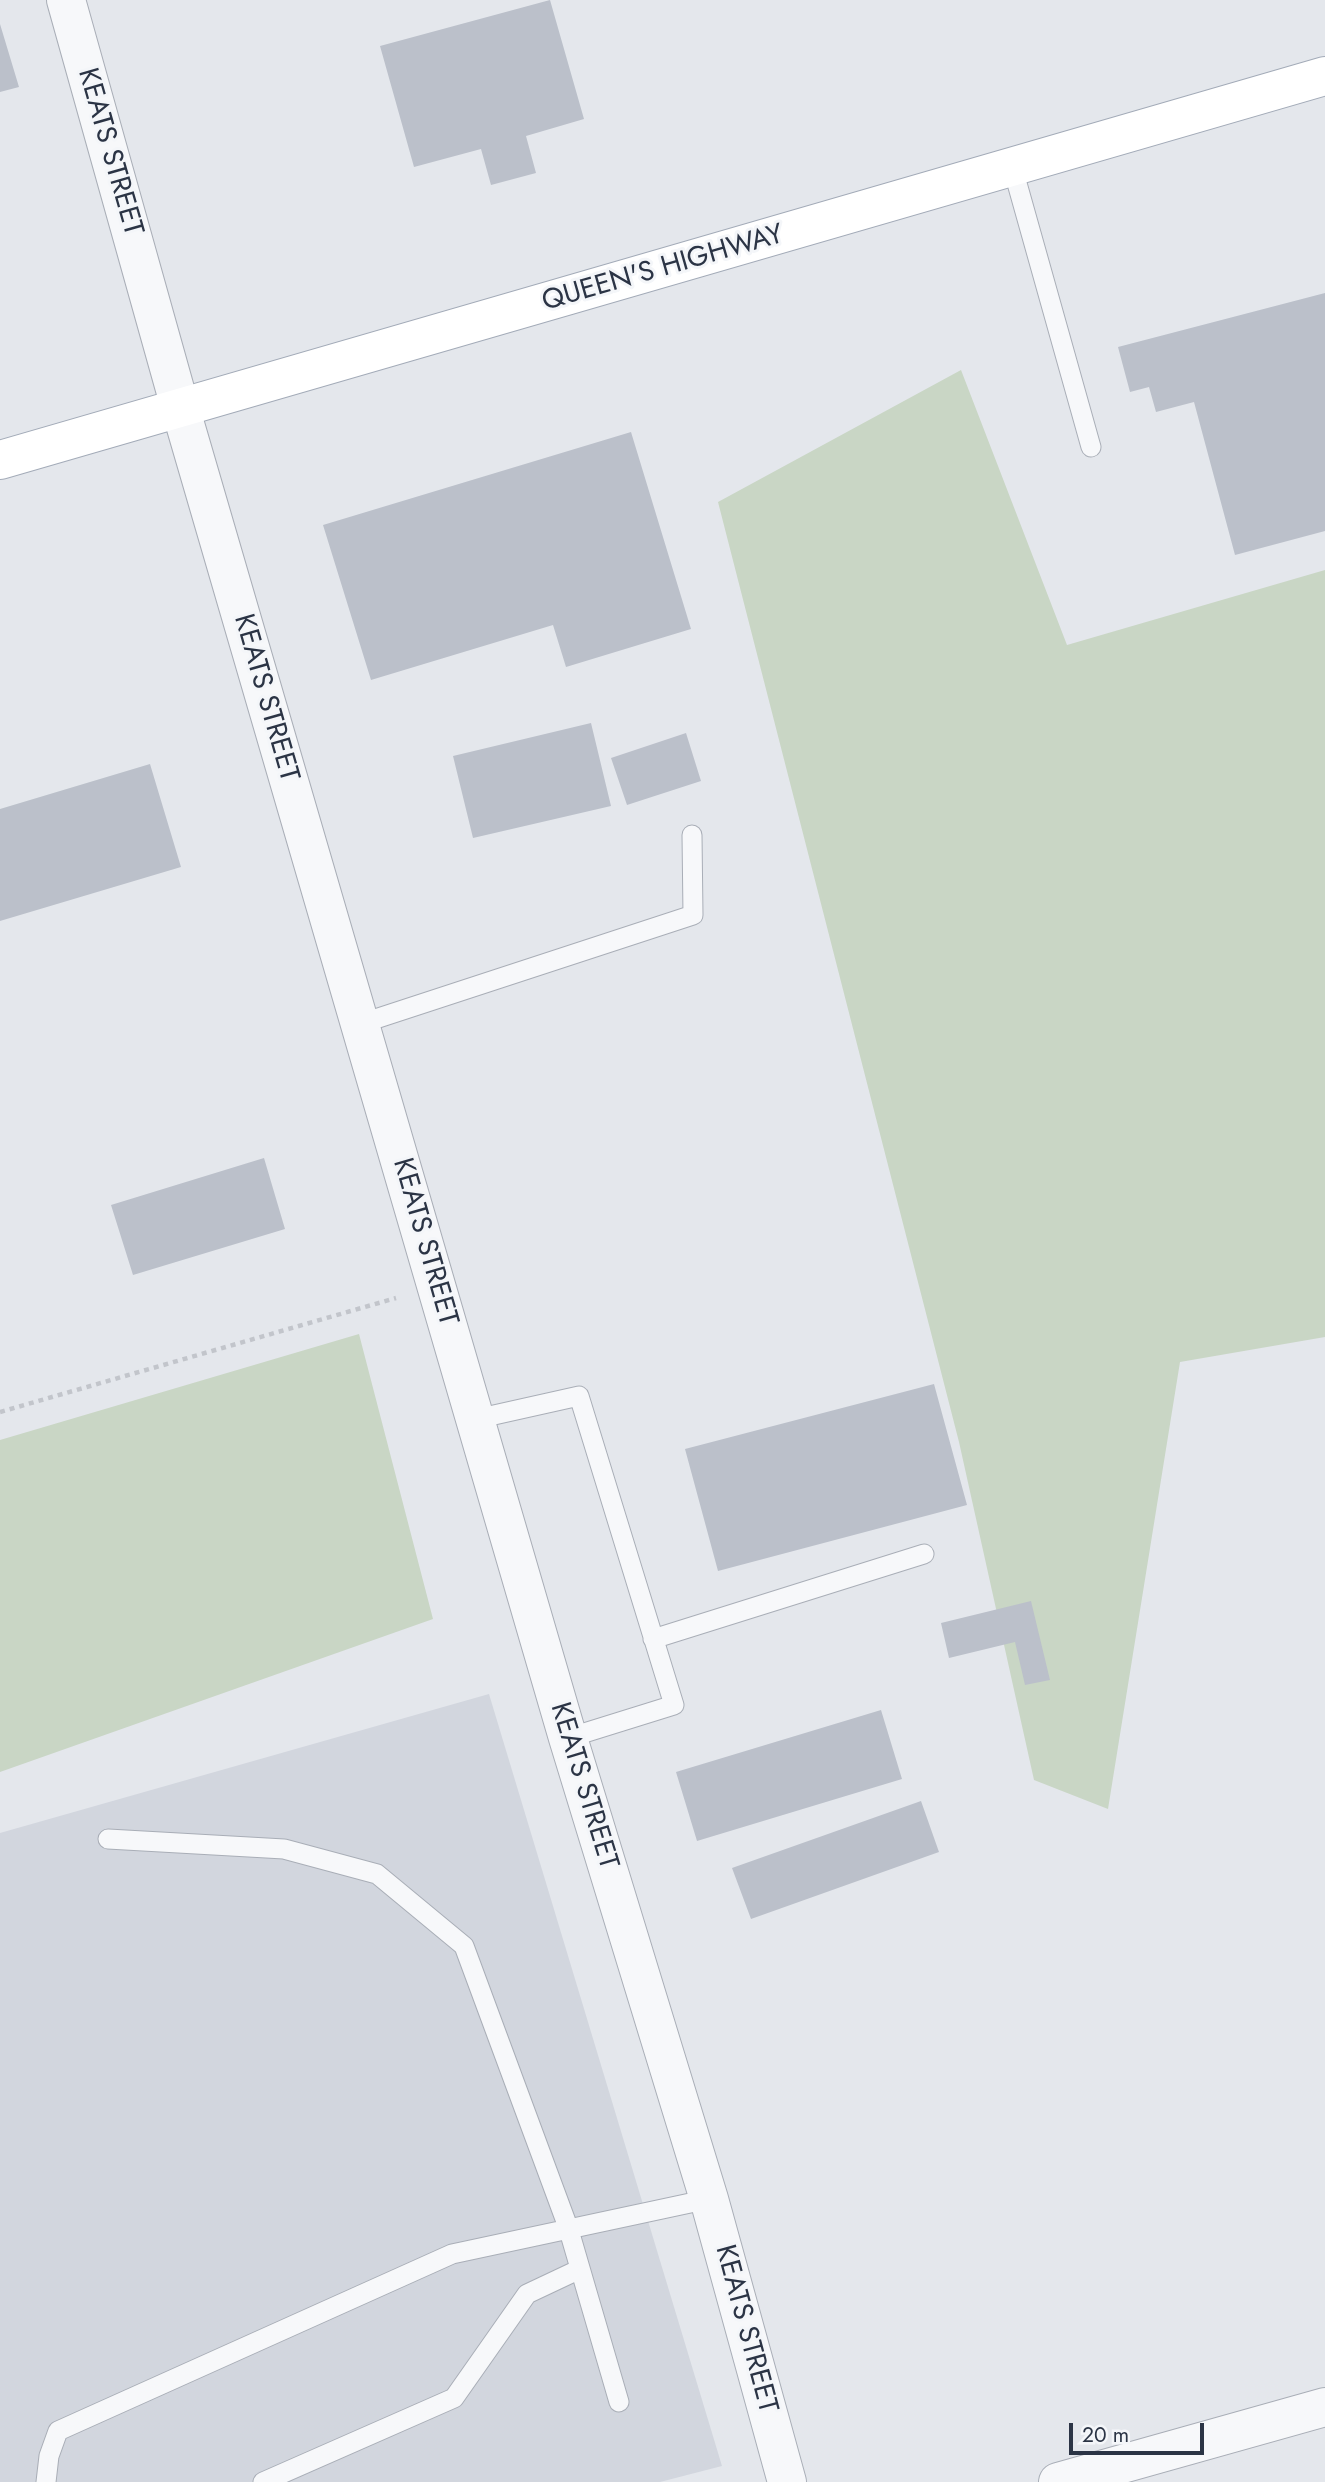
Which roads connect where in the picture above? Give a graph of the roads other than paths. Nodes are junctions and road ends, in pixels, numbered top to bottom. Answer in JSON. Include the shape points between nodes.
{"nodes":[{"id":1,"x":66,"y":0,"type":"edge"},
{"id":2,"x":1325,"y":76,"type":"edge"},
{"id":3,"x":1013,"y":169,"type":"junction"},
{"id":4,"x":180,"y":407,"type":"junction"},
{"id":5,"x":1091,"y":447,"type":"dead end"},
{"id":6,"x":0,"y":460,"type":"edge"},
{"id":7,"x":692,"y":835,"type":"dead end"},
{"id":8,"x":360,"y":1024,"type":"junction"},
{"id":9,"x":475,"y":1419,"type":"junction"},
{"id":10,"x":925,"y":1553,"type":"dead end"},
{"id":11,"x":653,"y":1639,"type":"junction"},
{"id":12,"x":568,"y":1738,"type":"junction"},
{"id":13,"x":108,"y":1839,"type":"dead end"},
{"id":14,"x":709,"y":2199,"type":"junction"},
{"id":15,"x":568,"y":2227,"type":"junction"},
{"id":16,"x":580,"y":2269,"type":"junction"},
{"id":17,"x":619,"y":2402,"type":"dead end"},
{"id":18,"x":1325,"y":2407,"type":"edge"},
{"id":19,"x":46,"y":2482,"type":"edge"},
{"id":20,"x":263,"y":2482,"type":"edge"},
{"id":21,"x":787,"y":2482,"type":"edge"},
{"id":22,"x":1058,"y":2482,"type":"edge"}],
"edges":[{"from":1,"to":4,"type":"street","name":"KEATS STREET"},
{"from":2,"to":3,"type":"main road","name":"QUEEN'S HIGHWAY"},
{"from":3,"to":4,"type":"main road","name":"QUEEN'S HIGHWAY"},
{"from":3,"to":5,"type":"lane"},
{"from":4,"to":6,"type":"main road","name":"QUEEN'S HIGHWAY"},
{"from":4,"to":8,"type":"street","name":"KEATS STREET"},
{"from":7,"to":8,"type":"lane","via":[[692,915]]},
{"from":8,"to":9,"type":"street","name":"KEATS STREET"},
{"from":9,"to":11,"type":"lane","via":[[579,1396]]},
{"from":9,"to":12,"type":"street","name":"KEATS STREET"},
{"from":10,"to":11,"type":"lane"},
{"from":11,"to":12,"type":"lane","via":[[674,1705]]},
{"from":12,"to":14,"type":"street","name":"KEATS STREET"},
{"from":13,"to":15,"type":"lane","via":[[284,1849],[377,1874],[464,1946]]},
{"from":14,"to":15,"type":"lane"},
{"from":14,"to":21,"type":"street","name":"KEATS STREET"},
{"from":15,"to":16,"type":"lane"},
{"from":15,"to":19,"type":"lane","via":[[452,2254],[58,2431]]},
{"from":16,"to":17,"type":"lane"},
{"from":16,"to":20,"type":"lane","via":[[527,2294],[454,2398]]},
{"from":18,"to":22,"type":"street"}]}
